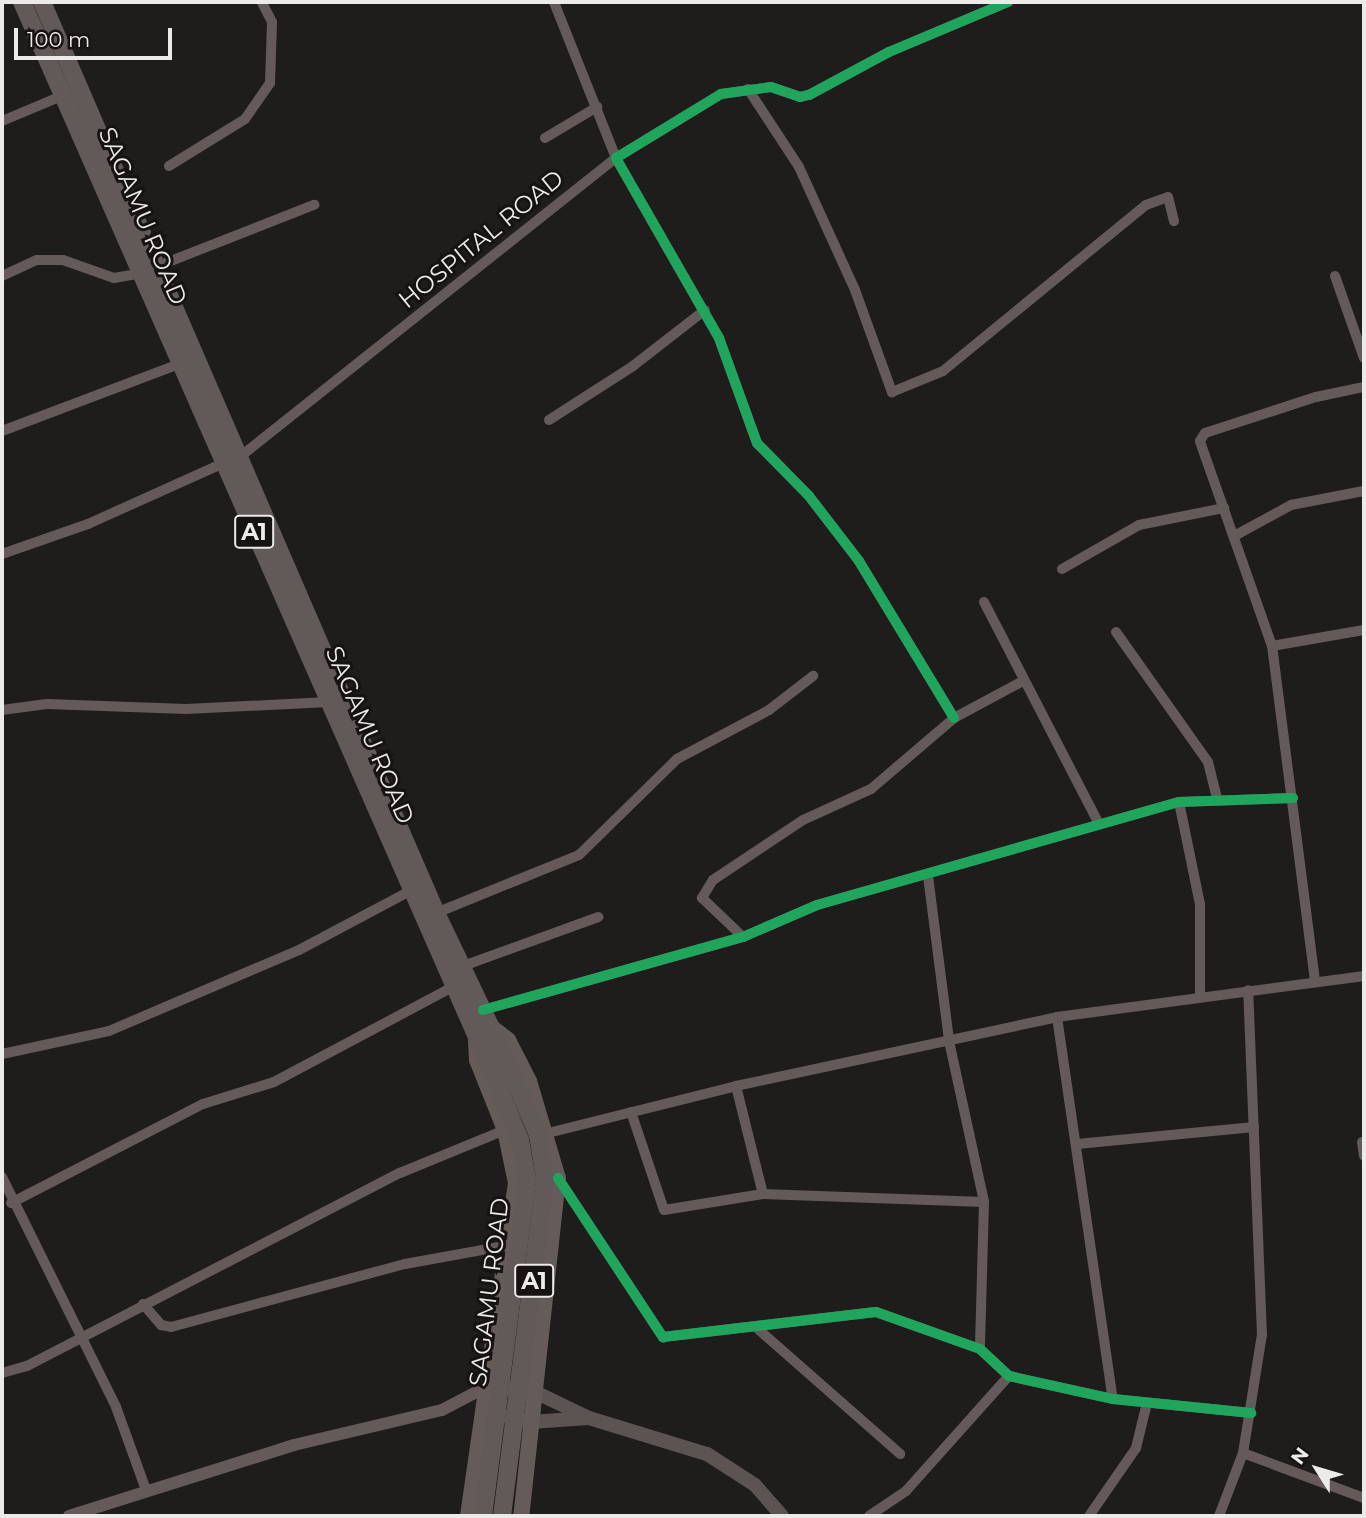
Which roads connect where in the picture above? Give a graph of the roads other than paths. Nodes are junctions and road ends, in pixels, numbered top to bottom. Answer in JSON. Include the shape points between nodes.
{"nodes":[{"id":1,"x":22,"y":2,"type":"edge"},
{"id":2,"x":42,"y":2,"type":"edge"},
{"id":3,"x":262,"y":2,"type":"edge"},
{"id":4,"x":554,"y":2,"type":"edge"},
{"id":5,"x":1008,"y":2,"type":"edge"},
{"id":6,"x":748,"y":89,"type":"junction"},
{"id":7,"x":64,"y":95,"type":"junction"},
{"id":8,"x":597,"y":107,"type":"junction"},
{"id":9,"x":2,"y":121,"type":"edge"},
{"id":10,"x":545,"y":138,"type":"dead end"},
{"id":11,"x":616,"y":158,"type":"junction"},
{"id":12,"x":169,"y":166,"type":"dead end"},
{"id":13,"x":314,"y":205,"type":"dead end"},
{"id":14,"x":1174,"y":221,"type":"dead end"},
{"id":15,"x":149,"y":270,"type":"junction"},
{"id":16,"x":2,"y":276,"type":"edge"},
{"id":17,"x":1335,"y":276,"type":"dead end"},
{"id":18,"x":705,"y":310,"type":"junction"},
{"id":19,"x":1364,"y":358,"type":"edge"},
{"id":20,"x":179,"y":364,"type":"junction"},
{"id":21,"x":1364,"y":387,"type":"edge"},
{"id":22,"x":549,"y":420,"type":"dead end"},
{"id":23,"x":2,"y":431,"type":"edge"},
{"id":24,"x":232,"y":460,"type":"junction"},
{"id":25,"x":1364,"y":491,"type":"edge"},
{"id":26,"x":1224,"y":508,"type":"junction"},
{"id":27,"x":1236,"y":535,"type":"junction"},
{"id":28,"x":2,"y":554,"type":"edge"},
{"id":29,"x":1062,"y":569,"type":"dead end"},
{"id":30,"x":984,"y":602,"type":"dead end"},
{"id":31,"x":1364,"y":631,"type":"edge"},
{"id":32,"x":1116,"y":632,"type":"dead end"},
{"id":33,"x":1272,"y":646,"type":"junction"},
{"id":34,"x":813,"y":676,"type":"dead end"},
{"id":35,"x":1023,"y":681,"type":"junction"},
{"id":36,"x":329,"y":702,"type":"junction"},
{"id":37,"x":2,"y":710,"type":"edge"},
{"id":38,"x":954,"y":718,"type":"junction"},
{"id":39,"x":1217,"y":797,"type":"junction"},
{"id":40,"x":1293,"y":798,"type":"junction"},
{"id":41,"x":1179,"y":802,"type":"junction"},
{"id":42,"x":1099,"y":824,"type":"junction"},
{"id":43,"x":928,"y":876,"type":"junction"},
{"id":44,"x":410,"y":891,"type":"junction"},
{"id":45,"x":436,"y":913,"type":"junction"},
{"id":46,"x":598,"y":917,"type":"dead end"},
{"id":47,"x":743,"y":937,"type":"junction"},
{"id":48,"x":463,"y":966,"type":"junction"},
{"id":49,"x":1364,"y":975,"type":"edge"},
{"id":50,"x":1315,"y":981,"type":"junction"},
{"id":51,"x":453,"y":988,"type":"junction"},
{"id":52,"x":1248,"y":990,"type":"junction"},
{"id":53,"x":1200,"y":998,"type":"junction"},
{"id":54,"x":483,"y":1010,"type":"junction"},
{"id":55,"x":1057,"y":1017,"type":"junction"},
{"id":56,"x":484,"y":1031,"type":"junction"},
{"id":57,"x":949,"y":1041,"type":"junction"},
{"id":58,"x":2,"y":1054,"type":"edge"},
{"id":59,"x":495,"y":1056,"type":"junction"},
{"id":60,"x":736,"y":1086,"type":"junction"},
{"id":61,"x":631,"y":1112,"type":"junction"},
{"id":62,"x":1254,"y":1127,"type":"junction"},
{"id":63,"x":505,"y":1130,"type":"junction"},
{"id":64,"x":548,"y":1133,"type":"junction"},
{"id":65,"x":1362,"y":1142,"type":"dead end"},
{"id":66,"x":1077,"y":1144,"type":"junction"},
{"id":67,"x":1364,"y":1156,"type":"edge"},
{"id":68,"x":2,"y":1177,"type":"edge"},
{"id":69,"x":558,"y":1178,"type":"junction"},
{"id":70,"x":763,"y":1194,"type":"junction"},
{"id":71,"x":984,"y":1202,"type":"junction"},
{"id":72,"x":10,"y":1203,"type":"junction"},
{"id":73,"x":510,"y":1245,"type":"junction"},
{"id":74,"x":143,"y":1304,"type":"junction"},
{"id":75,"x":759,"y":1330,"type":"junction"},
{"id":76,"x":78,"y":1338,"type":"junction"},
{"id":77,"x":980,"y":1349,"type":"junction"},
{"id":78,"x":2,"y":1373,"type":"edge"},
{"id":79,"x":1009,"y":1376,"type":"junction"},
{"id":80,"x":488,"y":1386,"type":"junction"},
{"id":81,"x":535,"y":1392,"type":"junction"},
{"id":82,"x":1113,"y":1399,"type":"junction"},
{"id":83,"x":458,"y":1400,"type":"junction"},
{"id":84,"x":1147,"y":1403,"type":"junction"},
{"id":85,"x":484,"y":1412,"type":"junction"},
{"id":86,"x":1251,"y":1413,"type":"junction"},
{"id":87,"x":589,"y":1418,"type":"junction"},
{"id":88,"x":531,"y":1422,"type":"junction"},
{"id":89,"x":1243,"y":1453,"type":"junction"},
{"id":90,"x":900,"y":1454,"type":"dead end"},
{"id":91,"x":146,"y":1490,"type":"junction"},
{"id":92,"x":1364,"y":1498,"type":"edge"},
{"id":93,"x":69,"y":1516,"type":"edge"},
{"id":94,"x":468,"y":1516,"type":"edge"},
{"id":95,"x":483,"y":1516,"type":"edge"},
{"id":96,"x":502,"y":1516,"type":"edge"},
{"id":97,"x":521,"y":1516,"type":"edge"},
{"id":98,"x":782,"y":1516,"type":"edge"},
{"id":99,"x":869,"y":1516,"type":"edge"},
{"id":100,"x":1089,"y":1516,"type":"edge"},
{"id":101,"x":1219,"y":1516,"type":"edge"}],
"edges":[{"from":1,"to":7,"type":"highway","name":"SAGAMU ROAD","number":"A1"},
{"from":2,"to":15,"type":"highway","name":"SAGAMU ROAD","number":"A1"},
{"from":3,"to":12,"type":"street","via":[[272,22],[270,83],[245,119]]},
{"from":4,"to":8,"type":"street"},
{"from":5,"to":6,"type":"street","name":"HOSPITAL ROAD","via":[[889,52],[809,95],[771,87]]},
{"from":6,"to":11,"type":"street","name":"HOSPITAL ROAD","via":[[720,94]]},
{"from":6,"to":14,"type":"street","via":[[799,167],[855,290],[892,392],[943,371],[1146,205],[1168,197]]},
{"from":7,"to":9,"type":"street"},
{"from":7,"to":15,"type":"highway","name":"SAGAMU ROAD","number":"A1"},
{"from":8,"to":10,"type":"street"},
{"from":8,"to":11,"type":"street"},
{"from":11,"to":18,"type":"street"},
{"from":11,"to":24,"type":"street","name":"HOSPITAL ROAD"},
{"from":13,"to":15,"type":"street"},
{"from":15,"to":16,"type":"street","via":[[114,278],[63,260],[37,260]]},
{"from":15,"to":20,"type":"highway","name":"SAGAMU ROAD","number":"A1"},
{"from":15,"to":24,"type":"highway","name":"SAGAMU ROAD","number":"A1"},
{"from":17,"to":19,"type":"street"},
{"from":18,"to":22,"type":"street","via":[[634,366]]},
{"from":18,"to":38,"type":"street","via":[[757,443],[809,496],[859,561]]},
{"from":20,"to":23,"type":"street"},
{"from":20,"to":24,"type":"highway","name":"SAGAMU ROAD","number":"A1"},
{"from":21,"to":26,"type":"street","via":[[1316,397],[1205,433],[1200,442]]},
{"from":24,"to":28,"type":"street","name":"HOSPITAL ROAD","via":[[88,524]]},
{"from":24,"to":36,"type":"highway","name":"SAGAMU ROAD","number":"A1"},
{"from":24,"to":45,"type":"highway","name":"SAGAMU ROAD","number":"A1"},
{"from":25,"to":27,"type":"street","via":[[1292,505]]},
{"from":26,"to":27,"type":"street"},
{"from":26,"to":29,"type":"street","via":[[1139,525]]},
{"from":27,"to":33,"type":"street"},
{"from":30,"to":35,"type":"street"},
{"from":31,"to":33,"type":"street"},
{"from":32,"to":39,"type":"street","via":[[1208,762]]},
{"from":33,"to":40,"type":"street"},
{"from":34,"to":45,"type":"street","via":[[769,710],[677,759],[579,856]]},
{"from":35,"to":38,"type":"street"},
{"from":35,"to":42,"type":"street"},
{"from":36,"to":37,"type":"street","via":[[186,709],[47,704]]},
{"from":36,"to":44,"type":"highway","name":"SAGAMU ROAD","number":"A1"},
{"from":38,"to":47,"type":"street","via":[[872,789],[803,820],[713,880],[702,898]]},
{"from":39,"to":40,"type":"street"},
{"from":39,"to":41,"type":"street"},
{"from":40,"to":50,"type":"street"},
{"from":41,"to":42,"type":"street"},
{"from":41,"to":53,"type":"street","via":[[1200,904]]},
{"from":42,"to":43,"type":"street"},
{"from":43,"to":47,"type":"street","via":[[817,905]]},
{"from":43,"to":57,"type":"street"},
{"from":44,"to":51,"type":"highway","name":"SAGAMU ROAD","number":"A1"},
{"from":44,"to":58,"type":"street","via":[[299,950],[108,1031]]},
{"from":45,"to":48,"type":"highway","name":"SAGAMU ROAD","number":"A1"},
{"from":46,"to":48,"type":"street"},
{"from":47,"to":54,"type":"street"},
{"from":48,"to":54,"type":"highway","name":"SAGAMU ROAD","number":"A1"},
{"from":49,"to":50,"type":"street"},
{"from":50,"to":52,"type":"street"},
{"from":51,"to":56,"type":"highway","name":"SAGAMU ROAD","number":"A1"},
{"from":51,"to":72,"type":"street","via":[[274,1082],[203,1104]]},
{"from":52,"to":53,"type":"street"},
{"from":52,"to":62,"type":"street"},
{"from":53,"to":55,"type":"street"},
{"from":54,"to":56,"type":"highway","name":"SAGAMU ROAD","number":"A1"},
{"from":55,"to":57,"type":"street"},
{"from":55,"to":66,"type":"street"},
{"from":56,"to":59,"type":"highway","name":"SAGAMU ROAD","number":"A1"},
{"from":56,"to":63,"type":"main road","via":[[478,1060]]},
{"from":56,"to":64,"type":"main road","via":[[508,1040]]},
{"from":57,"to":60,"type":"street"},
{"from":57,"to":71,"type":"street"},
{"from":59,"to":95,"type":"highway","name":"SAGAMU ROAD","number":"A1","bridge":true,"via":[[527,1180]]},
{"from":59,"to":96,"type":"highway","name":"SAGAMU ROAD","number":"A1","bridge":true,"via":[[538,1135],[545,1180]]},
{"from":60,"to":61,"type":"street"},
{"from":60,"to":70,"type":"street"},
{"from":61,"to":64,"type":"street"},
{"from":61,"to":70,"type":"street","via":[[664,1210]]},
{"from":62,"to":66,"type":"street"},
{"from":62,"to":86,"type":"street","via":[[1262,1335]]},
{"from":63,"to":73,"type":"main road","via":[[516,1183]]},
{"from":63,"to":74,"type":"street","via":[[400,1173]]},
{"from":64,"to":69,"type":"main road"},
{"from":65,"to":67,"type":"street"},
{"from":66,"to":82,"type":"street"},
{"from":68,"to":72,"type":"street"},
{"from":69,"to":75,"type":"street","via":[[663,1337]]},
{"from":69,"to":81,"type":"main road"},
{"from":70,"to":71,"type":"street"},
{"from":71,"to":77,"type":"street"},
{"from":72,"to":76,"type":"street"},
{"from":73,"to":74,"type":"street","via":[[405,1264],[171,1327],[161,1325]]},
{"from":73,"to":80,"type":"main road"},
{"from":74,"to":76,"type":"street"},
{"from":75,"to":77,"type":"street","via":[[803,1319],[876,1312]]},
{"from":75,"to":90,"type":"street"},
{"from":76,"to":78,"type":"street","via":[[27,1366]]},
{"from":76,"to":91,"type":"street","via":[[116,1407]]},
{"from":77,"to":79,"type":"street"},
{"from":79,"to":82,"type":"street"},
{"from":79,"to":99,"type":"street","via":[[906,1491]]},
{"from":80,"to":81,"type":"main road"},
{"from":80,"to":83,"type":"street"},
{"from":80,"to":85,"type":"main road"},
{"from":81,"to":87,"type":"main road"},
{"from":81,"to":88,"type":"main road"},
{"from":82,"to":84,"type":"street"},
{"from":83,"to":85,"type":"street"},
{"from":83,"to":91,"type":"street","via":[[442,1410],[294,1445]]},
{"from":84,"to":86,"type":"street"},
{"from":84,"to":100,"type":"street","via":[[1136,1447]]},
{"from":85,"to":88,"type":"main road"},
{"from":85,"to":94,"type":"main road"},
{"from":86,"to":89,"type":"street"},
{"from":87,"to":88,"type":"main road"},
{"from":87,"to":98,"type":"main road","via":[[707,1454],[755,1485]]},
{"from":88,"to":97,"type":"main road"},
{"from":89,"to":92,"type":"street"},
{"from":89,"to":101,"type":"street"},
{"from":91,"to":93,"type":"street"}]}
